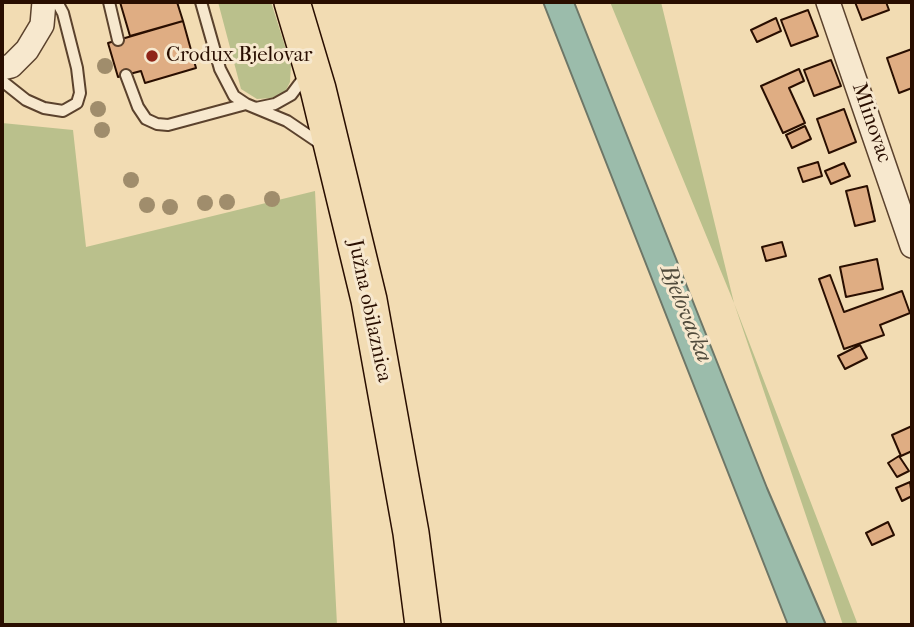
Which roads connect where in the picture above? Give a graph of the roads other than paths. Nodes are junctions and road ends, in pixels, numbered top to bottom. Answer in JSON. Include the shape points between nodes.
{"nodes":[{"id":1,"x":44,"y":2,"type":"edge"},
{"id":2,"x":57,"y":2,"type":"edge"},
{"id":3,"x":108,"y":2,"type":"edge"},
{"id":4,"x":201,"y":2,"type":"edge"},
{"id":5,"x":292,"y":2,"type":"edge"},
{"id":6,"x":828,"y":2,"type":"edge"},
{"id":7,"x":118,"y":40,"type":"dead end"},
{"id":8,"x":311,"y":66,"type":"junction"},
{"id":9,"x":2,"y":68,"type":"edge"},
{"id":10,"x":126,"y":75,"type":"dead end"},
{"id":11,"x":2,"y":81,"type":"edge"},
{"id":12,"x":251,"y":106,"type":"junction"},
{"id":13,"x":337,"y":163,"type":"junction"},
{"id":14,"x":912,"y":246,"type":"edge"},
{"id":15,"x":423,"y":625,"type":"edge"}],
"edges":[{"from":1,"to":9,"type":"street","via":[[42,25],[27,50],[11,66]]},
{"from":2,"to":11,"type":"lane","via":[[77,68],[77,103],[63,111],[44,108]]},
{"from":3,"to":7,"type":"lane"},
{"from":4,"to":12,"type":"lane","via":[[226,84],[234,96]]},
{"from":5,"to":8,"type":"main road","name":"Južna obilaznica"},
{"from":6,"to":14,"type":"street","name":"Mlinovac"},
{"from":8,"to":12,"type":"lane","via":[[291,95],[275,104]]},
{"from":8,"to":13,"type":"main road","name":"Južna obilaznica"},
{"from":10,"to":12,"type":"lane","via":[[146,120],[157,124]]},
{"from":12,"to":13,"type":"lane","via":[[303,130]]},
{"from":13,"to":15,"type":"main road","name":"Južna obilaznica","via":[[369,300]]}]}
